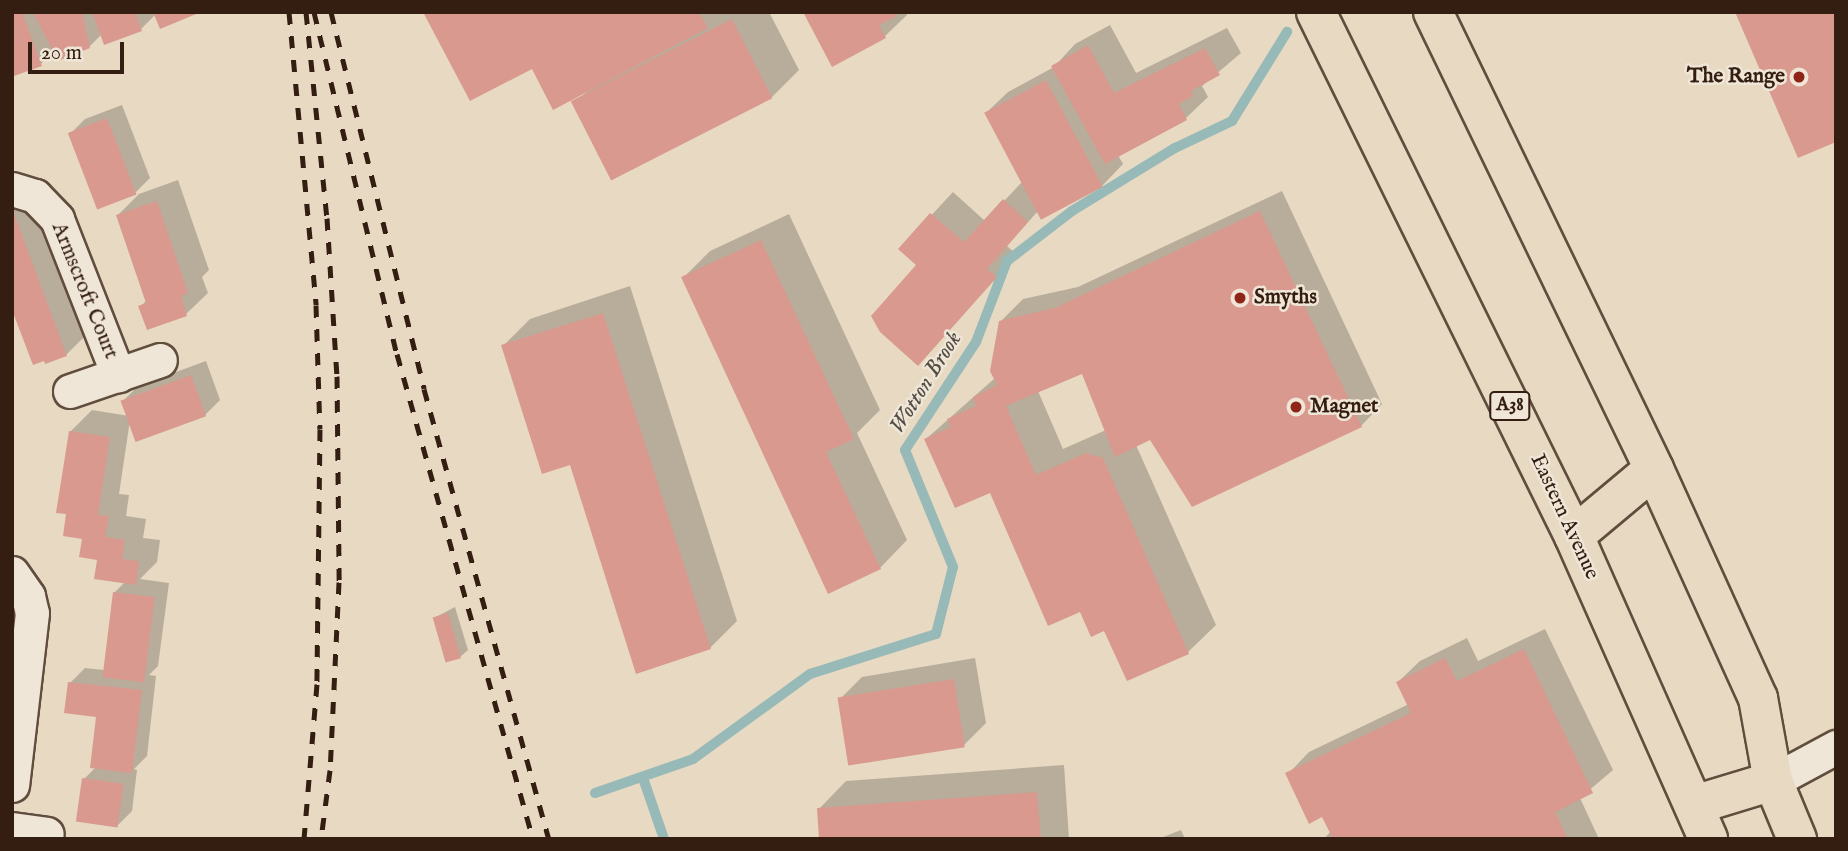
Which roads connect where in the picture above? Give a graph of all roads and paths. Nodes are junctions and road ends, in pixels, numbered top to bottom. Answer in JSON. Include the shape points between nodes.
{"nodes":[{"id":1,"x":1317,"y":12,"type":"edge"},
{"id":2,"x":1433,"y":12,"type":"edge"},
{"id":3,"x":12,"y":189,"type":"edge"},
{"id":4,"x":160,"y":360,"type":"dead end"},
{"id":5,"x":118,"y":375,"type":"junction"},
{"id":6,"x":71,"y":391,"type":"dead end"},
{"id":7,"x":1654,"y":469,"type":"junction"},
{"id":8,"x":1574,"y":536,"type":"junction"},
{"id":9,"x":12,"y":573,"type":"edge"},
{"id":10,"x":1836,"y":747,"type":"edge"},
{"id":11,"x":1773,"y":781,"type":"junction"},
{"id":12,"x":12,"y":785,"type":"edge"},
{"id":13,"x":1701,"y":822,"type":"edge"},
{"id":14,"x":12,"y":829,"type":"edge"},
{"id":15,"x":47,"y":834,"type":"dead end"},
{"id":16,"x":1797,"y":839,"type":"edge"}],
"edges":[{"from":1,"to":8,"type":"highway","name":"Eastern Avenue","number":"A38"},
{"from":2,"to":7,"type":"highway"},
{"from":3,"to":5,"type":"street","name":"Armscroft Court","via":[[35,196],[57,219]]},
{"from":4,"to":5,"type":"street","name":"Armscroft Court"},
{"from":5,"to":6,"type":"street","name":"Armscroft Court"},
{"from":7,"to":8,"type":"highway"},
{"from":7,"to":11,"type":"highway","via":[[1758,698]]},
{"from":8,"to":13,"type":"highway","name":"Eastern Avenue","number":"A38"},
{"from":9,"to":12,"type":"street","via":[[28,596],[32,613]]},
{"from":10,"to":11,"type":"street"},
{"from":11,"to":13,"type":"highway"},
{"from":11,"to":16,"type":"highway"},
{"from":14,"to":15,"type":"street"}]}
